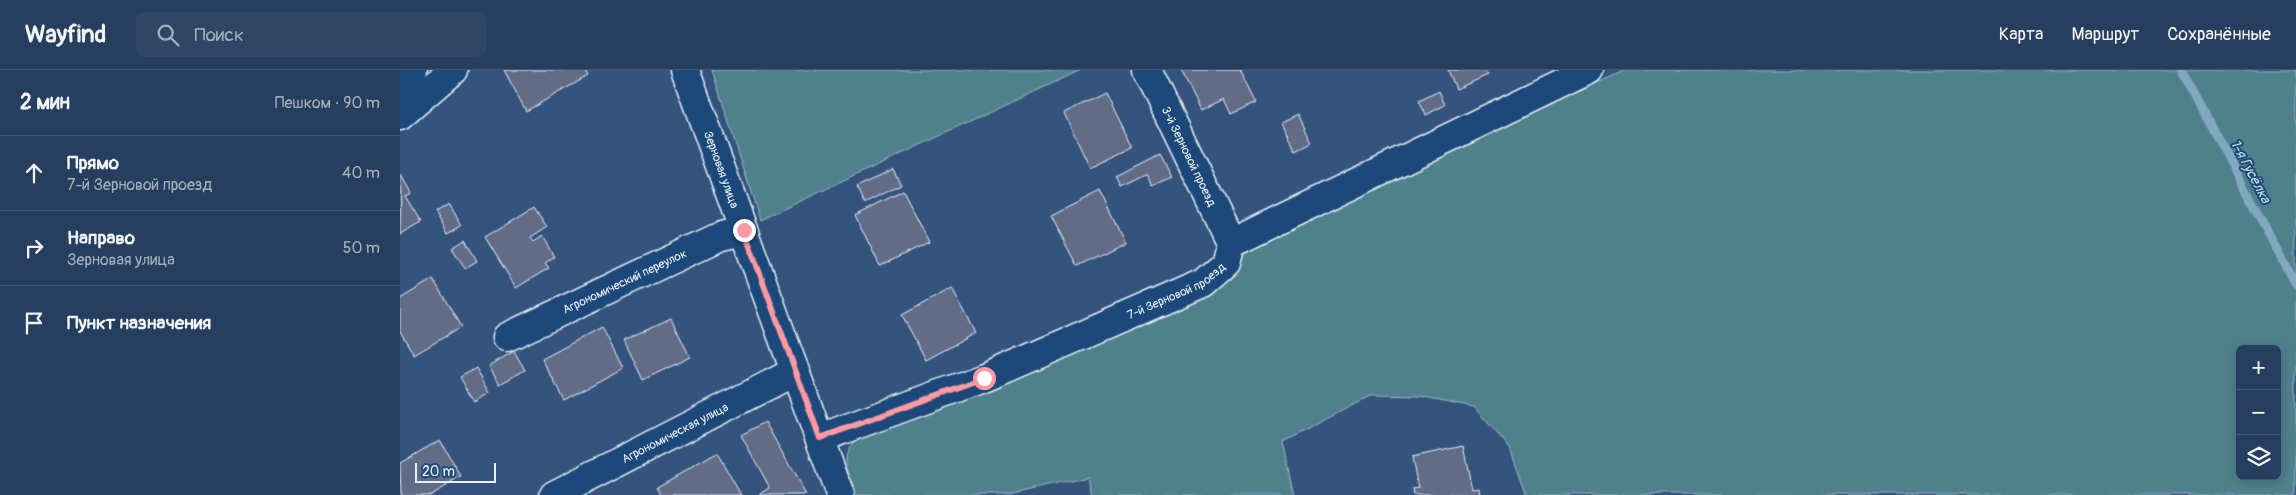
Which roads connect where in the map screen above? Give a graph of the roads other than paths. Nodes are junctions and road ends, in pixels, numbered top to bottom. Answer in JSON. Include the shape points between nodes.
{"nodes":[{"id":1,"x":413,"y":70,"type":"edge"},
{"id":2,"x":453,"y":70,"type":"edge"},
{"id":3,"x":686,"y":70,"type":"edge"},
{"id":4,"x":1147,"y":70,"type":"edge"},
{"id":5,"x":1588,"y":70,"type":"edge"},
{"id":6,"x":400,"y":83,"type":"edge"},
{"id":7,"x":400,"y":116,"type":"edge"},
{"id":8,"x":744,"y":230,"type":"junction"},
{"id":9,"x":1231,"y":242,"type":"junction"},
{"id":10,"x":507,"y":337,"type":"dead end"},
{"id":11,"x":796,"y":371,"type":"junction"},
{"id":12,"x":820,"y":438,"type":"junction"},
{"id":13,"x":554,"y":495,"type":"edge"},
{"id":14,"x":840,"y":495,"type":"edge"}],
"edges":[{"from":1,"to":6,"type":"street"},
{"from":2,"to":7,"type":"street"},
{"from":3,"to":8,"type":"street","name":"Зерновая улица"},
{"from":4,"to":9,"type":"street","name":"3-й Зерновой проезд"},
{"from":5,"to":9,"type":"street"},
{"from":8,"to":10,"type":"street","name":"Агрономический переулок","via":[[721,236]]},
{"from":8,"to":11,"type":"street","name":"Зерновая улица"},
{"from":9,"to":12,"type":"street","name":"7-й Зерновой проезд","via":[[1226,263],[1203,283],[984,378]]},
{"from":11,"to":12,"type":"street","name":"Зерновая улица"},
{"from":11,"to":13,"type":"street","name":"Агрономическая улица"},
{"from":12,"to":14,"type":"street","name":"Зерновая улица"}]}
